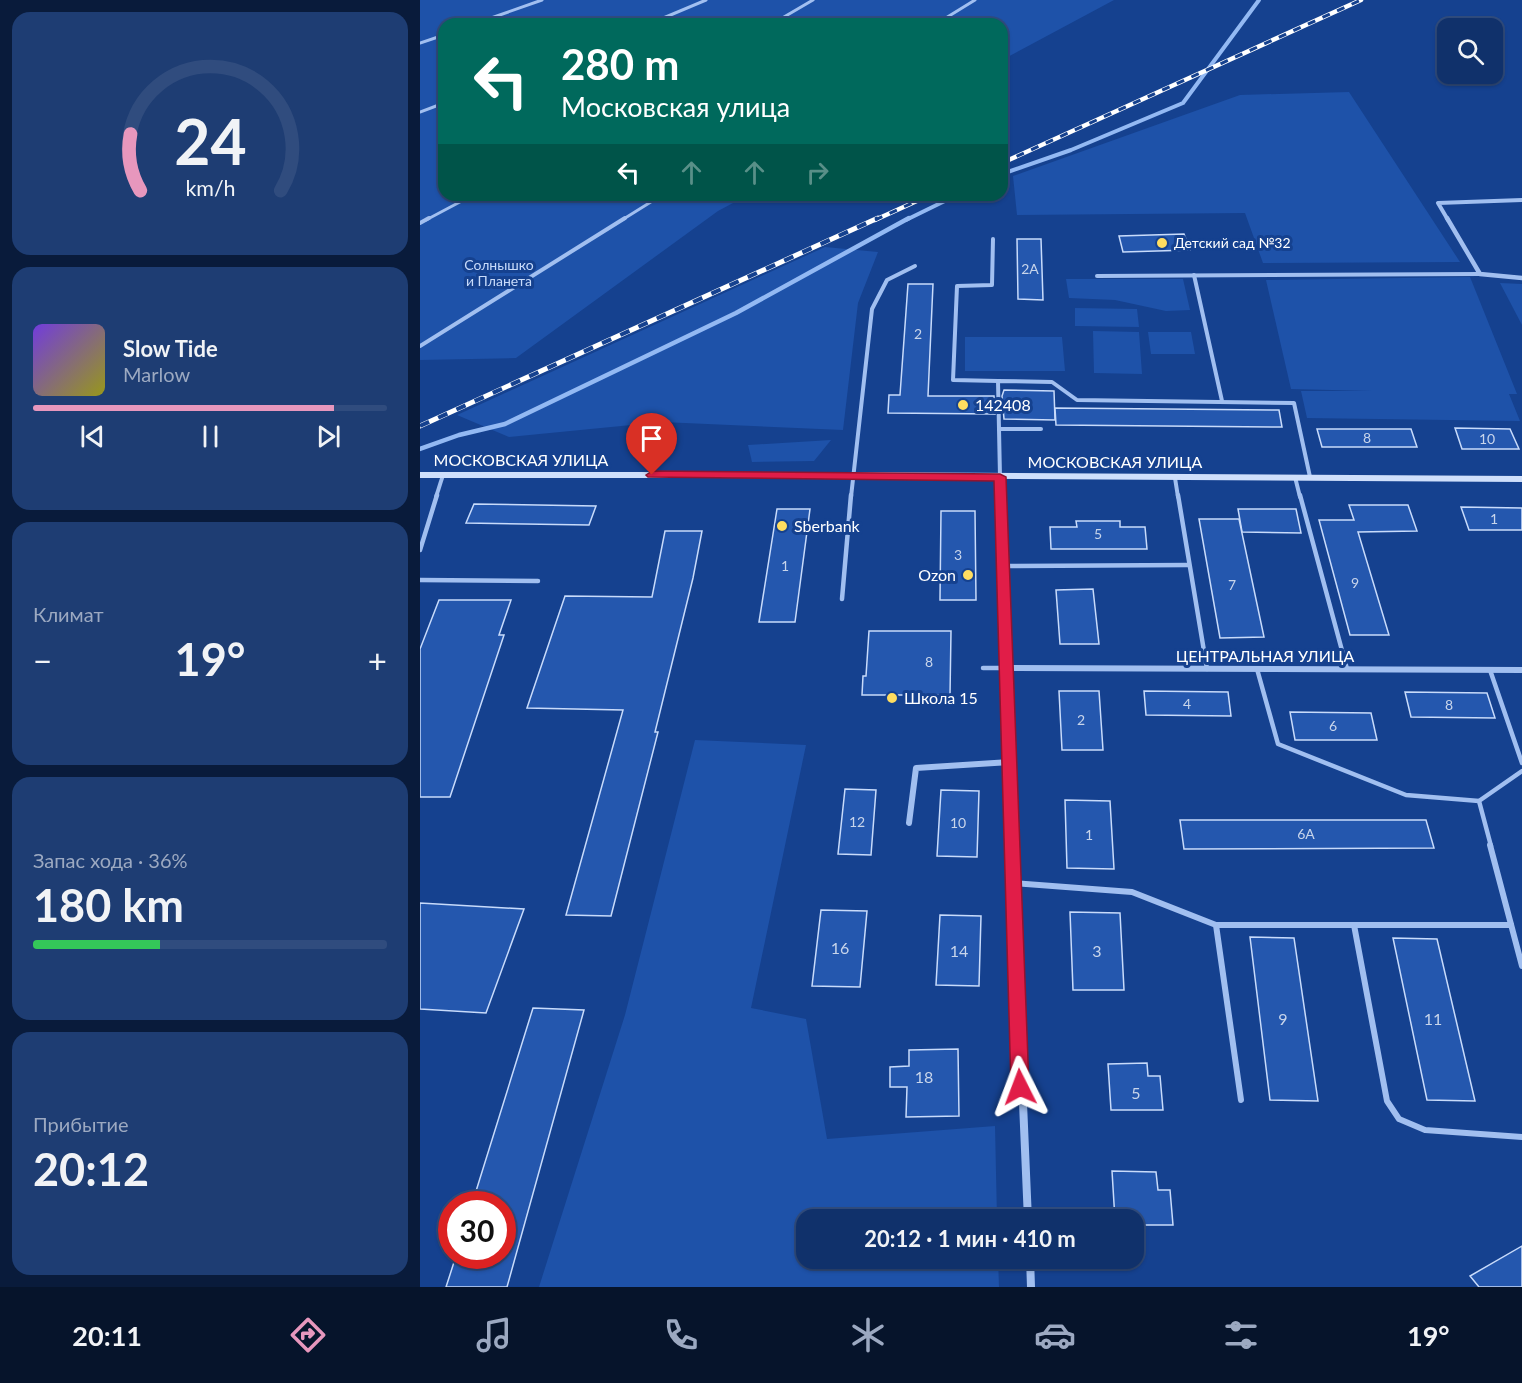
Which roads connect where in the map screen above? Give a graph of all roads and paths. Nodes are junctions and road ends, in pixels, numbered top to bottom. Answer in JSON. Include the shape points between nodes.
{"nodes":[{"id":1,"x":542,"y":0,"type":"edge"},
{"id":2,"x":706,"y":0,"type":"edge"},
{"id":3,"x":813,"y":0,"type":"edge"},
{"id":4,"x":975,"y":0,"type":"edge"},
{"id":5,"x":491,"y":18,"type":"edge"},
{"id":6,"x":663,"y":18,"type":"edge"},
{"id":7,"x":782,"y":18,"type":"edge"},
{"id":8,"x":946,"y":18,"type":"edge"},
{"id":9,"x":438,"y":37,"type":"edge"},
{"id":10,"x":420,"y":43,"type":"edge"},
{"id":11,"x":438,"y":105,"type":"edge"},
{"id":12,"x":420,"y":112,"type":"edge"},
{"id":13,"x":1522,"y":200,"type":"edge"},
{"id":14,"x":461,"y":201,"type":"edge"},
{"id":15,"x":652,"y":201,"type":"edge"},
{"id":16,"x":420,"y":223,"type":"edge"},
{"id":17,"x":993,"y":239,"type":"dead end"},
{"id":18,"x":915,"y":266,"type":"dead end"},
{"id":19,"x":1480,"y":274,"type":"junction"},
{"id":20,"x":1194,"y":275,"type":"junction"},
{"id":21,"x":1097,"y":276,"type":"dead end"},
{"id":22,"x":1522,"y":278,"type":"edge"},
{"id":23,"x":420,"y":346,"type":"edge"},
{"id":24,"x":998,"y":381,"type":"junction"},
{"id":25,"x":1222,"y":401,"type":"junction"},
{"id":26,"x":999,"y":429,"type":"junction"},
{"id":27,"x":1041,"y":429,"type":"dead end"},
{"id":28,"x":420,"y":475,"type":"edge"},
{"id":29,"x":443,"y":475,"type":"junction"},
{"id":30,"x":853,"y":475,"type":"junction"},
{"id":31,"x":1000,"y":477,"type":"junction"},
{"id":32,"x":1175,"y":477,"type":"junction"},
{"id":33,"x":1295,"y":477,"type":"junction"},
{"id":34,"x":1310,"y":477,"type":"junction"},
{"id":35,"x":1522,"y":479,"type":"edge"},
{"id":36,"x":420,"y":550,"type":"edge"},
{"id":37,"x":1188,"y":565,"type":"junction"},
{"id":38,"x":1003,"y":566,"type":"junction"},
{"id":39,"x":420,"y":580,"type":"edge"},
{"id":40,"x":538,"y":581,"type":"dead end"},
{"id":41,"x":842,"y":599,"type":"dead end"},
{"id":42,"x":983,"y":668,"type":"dead end"},
{"id":43,"x":1007,"y":668,"type":"junction"},
{"id":44,"x":1207,"y":669,"type":"junction"},
{"id":45,"x":1257,"y":669,"type":"junction"},
{"id":46,"x":1347,"y":669,"type":"junction"},
{"id":47,"x":1490,"y":670,"type":"junction"},
{"id":48,"x":1522,"y":670,"type":"edge"},
{"id":49,"x":1010,"y":762,"type":"junction"},
{"id":50,"x":1522,"y":763,"type":"edge"},
{"id":51,"x":1522,"y":771,"type":"edge"},
{"id":52,"x":1479,"y":801,"type":"junction"},
{"id":53,"x":909,"y":823,"type":"dead end"},
{"id":54,"x":1013,"y":883,"type":"junction"},
{"id":55,"x":1354,"y":925,"type":"junction"},
{"id":56,"x":1511,"y":925,"type":"junction"},
{"id":57,"x":1216,"y":926,"type":"junction"},
{"id":58,"x":1522,"y":966,"type":"edge"},
{"id":59,"x":1241,"y":1100,"type":"dead end"},
{"id":60,"x":1522,"y":1137,"type":"edge"},
{"id":61,"x":1027,"y":1209,"type":"edge"},
{"id":62,"x":1030,"y":1269,"type":"edge"},
{"id":63,"x":1031,"y":1287,"type":"edge"}],
"edges":[{"from":1,"to":5,"type":"lane"},
{"from":2,"to":6,"type":"lane"},
{"from":3,"to":7,"type":"lane"},
{"from":4,"to":8,"type":"lane"},
{"from":9,"to":10,"type":"lane"},
{"from":11,"to":12,"type":"lane"},
{"from":13,"to":19,"type":"street","via":[[1438,203]]},
{"from":14,"to":16,"type":"lane"},
{"from":15,"to":23,"type":"lane"},
{"from":17,"to":24,"type":"lane","via":[[992,285],[957,286],[953,380]]},
{"from":18,"to":30,"type":"lane","via":[[886,280],[872,309]]},
{"from":19,"to":20,"type":"lane"},
{"from":19,"to":22,"type":"street"},
{"from":20,"to":21,"type":"lane"},
{"from":20,"to":25,"type":"lane"},
{"from":24,"to":25,"type":"lane","via":[[1052,382],[1077,400]]},
{"from":24,"to":26,"type":"lane"},
{"from":25,"to":34,"type":"lane","via":[[1294,403]]},
{"from":26,"to":27,"type":"lane"},
{"from":26,"to":31,"type":"lane"},
{"from":28,"to":29,"type":"street","name":"МОСКОВСКАЯ УЛИЦА"},
{"from":29,"to":30,"type":"street","name":"МОСКОВСКАЯ УЛИЦА"},
{"from":29,"to":36,"type":"lane"},
{"from":30,"to":31,"type":"street","name":"МОСКОВСКАЯ УЛИЦА"},
{"from":30,"to":41,"type":"lane"},
{"from":31,"to":32,"type":"street","name":"МОСКОВСКАЯ УЛИЦА"},
{"from":31,"to":38,"type":"street"},
{"from":32,"to":33,"type":"street","name":"МОСКОВСКАЯ УЛИЦА"},
{"from":32,"to":37,"type":"lane"},
{"from":33,"to":34,"type":"street","name":"МОСКОВСКАЯ УЛИЦА"},
{"from":33,"to":46,"type":"lane"},
{"from":34,"to":35,"type":"street","name":"МОСКОВСКАЯ УЛИЦА"},
{"from":37,"to":38,"type":"lane"},
{"from":37,"to":44,"type":"lane"},
{"from":38,"to":43,"type":"street"},
{"from":39,"to":40,"type":"lane"},
{"from":42,"to":43,"type":"lane"},
{"from":43,"to":44,"type":"street","name":"ЦЕНТРАЛЬНАЯ УЛИЦА"},
{"from":43,"to":49,"type":"street"},
{"from":44,"to":45,"type":"street","name":"ЦЕНТРАЛЬНАЯ УЛИЦА"},
{"from":45,"to":46,"type":"street","name":"ЦЕНТРАЛЬНАЯ УЛИЦА"},
{"from":45,"to":52,"type":"lane","via":[[1278,744],[1406,795]]},
{"from":46,"to":47,"type":"street","name":"ЦЕНТРАЛЬНАЯ УЛИЦА"},
{"from":47,"to":48,"type":"street","name":"ЦЕНТРАЛЬНАЯ УЛИЦА"},
{"from":47,"to":50,"type":"lane"},
{"from":49,"to":53,"type":"street","via":[[916,768]]},
{"from":49,"to":54,"type":"street"},
{"from":51,"to":52,"type":"lane"},
{"from":52,"to":56,"type":"lane"},
{"from":54,"to":57,"type":"lane","via":[[1132,892]]},
{"from":54,"to":61,"type":"street"},
{"from":55,"to":56,"type":"lane"},
{"from":55,"to":57,"type":"lane"},
{"from":55,"to":60,"type":"lane","via":[[1388,1101],[1399,1119],[1425,1130]]},
{"from":56,"to":58,"type":"lane"},
{"from":57,"to":59,"type":"lane"},
{"from":62,"to":63,"type":"street"}]}
